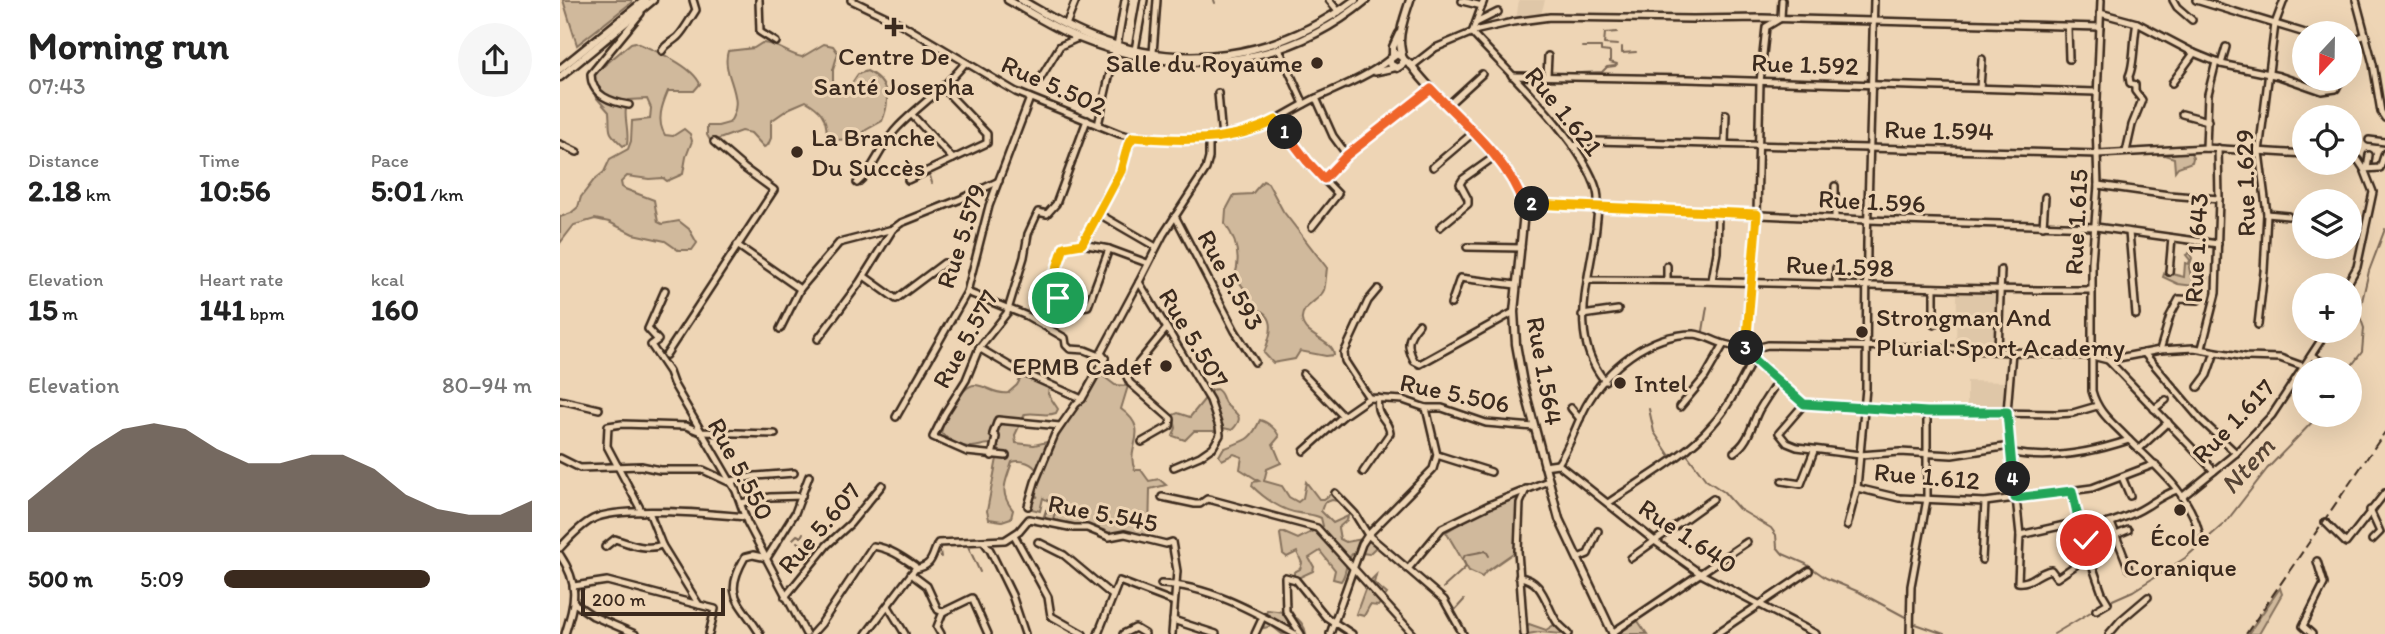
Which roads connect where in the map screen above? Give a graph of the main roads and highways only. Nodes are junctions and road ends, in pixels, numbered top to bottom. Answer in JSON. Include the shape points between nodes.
{"nodes":[{"id":1,"x":1009,"y":0,"type":"edge"},
{"id":2,"x":1021,"y":0,"type":"edge"},
{"id":3,"x":1355,"y":0,"type":"edge"},
{"id":4,"x":1366,"y":0,"type":"edge"},
{"id":5,"x":1410,"y":0,"type":"edge"},
{"id":6,"x":649,"y":1,"type":"edge"},
{"id":7,"x":1401,"y":29,"type":"junction"},
{"id":8,"x":1116,"y":48,"type":"junction"},
{"id":9,"x":1391,"y":57,"type":"junction"},
{"id":10,"x":1400,"y":63,"type":"junction"},
{"id":11,"x":560,"y":69,"type":"edge"},
{"id":12,"x":560,"y":77,"type":"edge"},
{"id":13,"x":1420,"y":78,"type":"junction"},
{"id":14,"x":1612,"y":633,"type":"edge"}],
"edges":[{"from":1,"to":8,"type":"main road","via":[[1078,38]]},
{"from":2,"to":8,"type":"main road"},
{"from":3,"to":8,"type":"main road","via":[[1285,40],[1253,50],[1214,56]]},
{"from":4,"to":8,"type":"main road","via":[[1322,30],[1279,49],[1240,59],[1147,58]]},
{"from":5,"to":7,"type":"main road"},
{"from":6,"to":11,"type":"main road"},
{"from":6,"to":12,"type":"main road"},
{"from":7,"to":9,"type":"main road"},
{"from":7,"to":10,"type":"main road"},
{"from":9,"to":10,"type":"main road","via":[[1400,55]]},
{"from":9,"to":10,"type":"main road","via":[[1390,65]]},
{"from":10,"to":13,"type":"main road"},
{"from":10,"to":13,"type":"main road","via":[[1412,66]]},
{"from":13,"to":14,"type":"main road","name":"Rue 1.564","via":[[1494,157],[1523,204],[1514,312],[1518,356],[1559,519]]}]}
